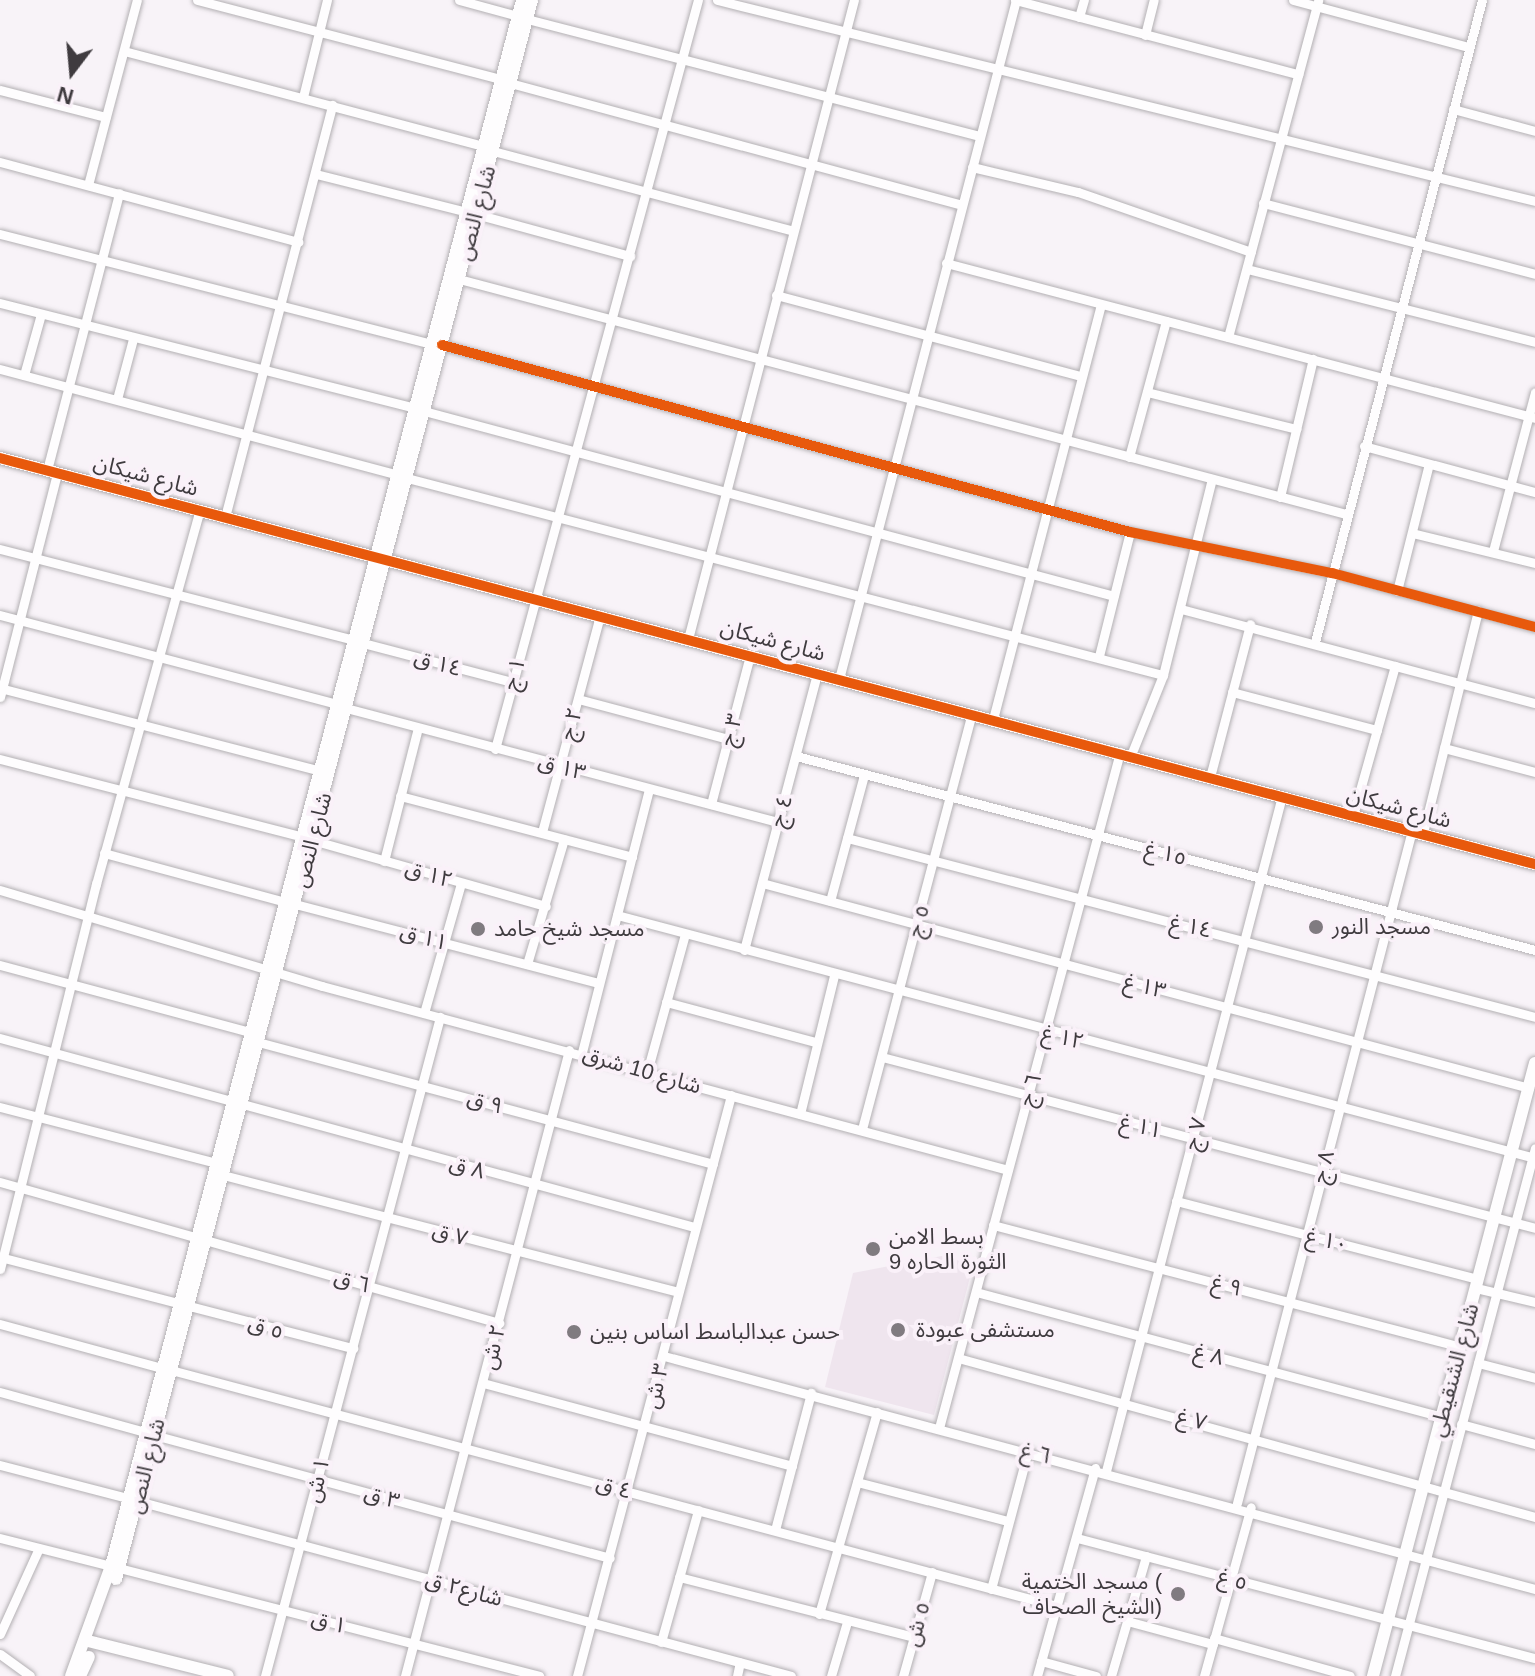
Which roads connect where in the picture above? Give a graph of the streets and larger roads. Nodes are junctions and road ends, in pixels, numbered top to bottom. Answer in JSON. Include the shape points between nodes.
{"nodes":[{"id":1,"x":137,"y":0,"type":"edge"},
{"id":2,"x":197,"y":0,"type":"edge"},
{"id":3,"x":327,"y":0,"type":"edge"},
{"id":4,"x":459,"y":0,"type":"edge"},
{"id":5,"x":522,"y":0,"type":"edge"},
{"id":6,"x":532,"y":0,"type":"edge"},
{"id":7,"x":698,"y":0,"type":"edge"},
{"id":8,"x":717,"y":0,"type":"edge"},
{"id":9,"x":854,"y":0,"type":"edge"},
{"id":10,"x":1015,"y":0,"type":"edge"},
{"id":11,"x":1084,"y":0,"type":"edge"},
{"id":12,"x":1154,"y":0,"type":"edge"},
{"id":13,"x":1293,"y":0,"type":"edge"},
{"id":14,"x":1482,"y":0,"type":"edge"},
{"id":15,"x":1317,"y":3,"type":"edge"},
{"id":16,"x":522,"y":17,"type":"junction"},
{"id":17,"x":1079,"y":17,"type":"junction"},
{"id":18,"x":845,"y":32,"type":"junction"},
{"id":19,"x":319,"y":33,"type":"junction"},
{"id":20,"x":1145,"y":35,"type":"junction"},
{"id":21,"x":1469,"y":47,"type":"junction"},
{"id":22,"x":124,"y":51,"type":"junction"},
{"id":23,"x":682,"y":59,"type":"junction"},
{"id":24,"x":996,"y":72,"type":"junction"},
{"id":25,"x":1298,"y":74,"type":"junction"},
{"id":26,"x":505,"y":81,"type":"junction"},
{"id":27,"x":0,"y":90,"type":"edge"},
{"id":28,"x":303,"y":97,"type":"junction"},
{"id":29,"x":827,"y":97,"type":"junction"},
{"id":30,"x":332,"y":105,"type":"junction"},
{"id":31,"x":1453,"y":109,"type":"junction"},
{"id":32,"x":106,"y":117,"type":"junction"},
{"id":33,"x":664,"y":125,"type":"junction"},
{"id":34,"x":1535,"y":131,"type":"edge"},
{"id":35,"x":1281,"y":135,"type":"junction"},
{"id":36,"x":980,"y":136,"type":"junction"},
{"id":37,"x":488,"y":149,"type":"junction"},
{"id":38,"x":0,"y":162,"type":"edge"},
{"id":39,"x":810,"y":165,"type":"junction"},
{"id":40,"x":972,"y":167,"type":"junction"},
{"id":41,"x":316,"y":174,"type":"junction"},
{"id":42,"x":1435,"y":175,"type":"junction"},
{"id":43,"x":88,"y":185,"type":"junction"},
{"id":44,"x":647,"y":192,"type":"junction"},
{"id":45,"x":119,"y":193,"type":"junction"},
{"id":46,"x":1535,"y":201,"type":"edge"},
{"id":47,"x":1263,"y":203,"type":"junction"},
{"id":48,"x":962,"y":205,"type":"junction"},
{"id":49,"x":472,"y":213,"type":"junction"},
{"id":50,"x":793,"y":231,"type":"junction"},
{"id":51,"x":0,"y":234,"type":"edge"},
{"id":52,"x":298,"y":242,"type":"junction"},
{"id":53,"x":1417,"y":244,"type":"junction"},
{"id":54,"x":1251,"y":252,"type":"junction"},
{"id":55,"x":630,"y":256,"type":"junction"},
{"id":56,"x":102,"y":259,"type":"junction"},
{"id":57,"x":946,"y":263,"type":"junction"},
{"id":58,"x":1247,"y":269,"type":"junction"},
{"id":59,"x":1535,"y":274,"type":"edge"},
{"id":60,"x":459,"y":279,"type":"junction"},
{"id":61,"x":776,"y":295,"type":"junction"},
{"id":62,"x":0,"y":303,"type":"edge"},
{"id":63,"x":1101,"y":305,"type":"junction"},
{"id":64,"x":281,"y":307,"type":"junction"},
{"id":65,"x":1401,"y":307,"type":"junction"},
{"id":66,"x":41,"y":314,"type":"junction"},
{"id":67,"x":612,"y":321,"type":"junction"},
{"id":68,"x":1166,"y":321,"type":"junction"},
{"id":69,"x":84,"y":325,"type":"junction"},
{"id":70,"x":929,"y":333,"type":"junction"},
{"id":71,"x":1228,"y":337,"type":"junction"},
{"id":72,"x":133,"y":339,"type":"junction"},
{"id":73,"x":1535,"y":342,"type":"edge"},
{"id":74,"x":437,"y":345,"type":"junction"},
{"id":75,"x":759,"y":358,"type":"junction"},
{"id":76,"x":1313,"y":359,"type":"junction"},
{"id":77,"x":0,"y":369,"type":"edge"},
{"id":78,"x":262,"y":372,"type":"junction"},
{"id":79,"x":24,"y":375,"type":"junction"},
{"id":80,"x":1081,"y":376,"type":"junction"},
{"id":81,"x":1382,"y":377,"type":"junction"},
{"id":82,"x":67,"y":386,"type":"junction"},
{"id":83,"x":596,"y":386,"type":"junction"},
{"id":84,"x":1147,"y":392,"type":"junction"},
{"id":85,"x":1535,"y":392,"type":"edge"},
{"id":86,"x":117,"y":399,"type":"junction"},
{"id":87,"x":911,"y":399,"type":"junction"},
{"id":88,"x":420,"y":409,"type":"junction"},
{"id":89,"x":1531,"y":417,"type":"edge"},
{"id":90,"x":743,"y":423,"type":"junction"},
{"id":91,"x":1296,"y":429,"type":"junction"},
{"id":92,"x":247,"y":434,"type":"junction"},
{"id":93,"x":1064,"y":441,"type":"junction"},
{"id":94,"x":1364,"y":446,"type":"junction"},
{"id":95,"x":578,"y":455,"type":"junction"},
{"id":96,"x":1129,"y":457,"type":"junction"},
{"id":97,"x":0,"y":458,"type":"edge"},
{"id":98,"x":1429,"y":464,"type":"junction"},
{"id":99,"x":894,"y":467,"type":"junction"},
{"id":100,"x":52,"y":471,"type":"junction"},
{"id":101,"x":402,"y":477,"type":"junction"},
{"id":102,"x":1212,"y":479,"type":"junction"},
{"id":103,"x":1510,"y":485,"type":"junction"},
{"id":104,"x":725,"y":490,"type":"junction"},
{"id":105,"x":1535,"y":492,"type":"edge"},
{"id":106,"x":1280,"y":497,"type":"junction"},
{"id":107,"x":1048,"y":509,"type":"junction"},
{"id":108,"x":200,"y":510,"type":"junction"},
{"id":109,"x":1346,"y":514,"type":"junction"},
{"id":110,"x":225,"y":517,"type":"junction"},
{"id":111,"x":561,"y":517,"type":"junction"},
{"id":112,"x":878,"y":532,"type":"junction"},
{"id":113,"x":1130,"y":532,"type":"junction"},
{"id":114,"x":1412,"y":533,"type":"junction"},
{"id":115,"x":1196,"y":547,"type":"junction"},
{"id":116,"x":0,"y":549,"type":"edge"},
{"id":117,"x":1493,"y":551,"type":"junction"},
{"id":118,"x":709,"y":555,"type":"junction"},
{"id":119,"x":35,"y":558,"type":"junction"},
{"id":120,"x":382,"y":558,"type":"junction"},
{"id":121,"x":1535,"y":563,"type":"edge"},
{"id":122,"x":1332,"y":573,"type":"junction"},
{"id":123,"x":1030,"y":574,"type":"junction"},
{"id":124,"x":1397,"y":591,"type":"junction"},
{"id":125,"x":178,"y":594,"type":"junction"},
{"id":126,"x":1114,"y":596,"type":"junction"},
{"id":127,"x":861,"y":597,"type":"junction"},
{"id":128,"x":536,"y":599,"type":"junction"},
{"id":129,"x":1181,"y":609,"type":"junction"},
{"id":130,"x":1478,"y":611,"type":"junction"},
{"id":131,"x":0,"y":615,"type":"edge"},
{"id":132,"x":600,"y":615,"type":"junction"},
{"id":133,"x":20,"y":620,"type":"junction"},
{"id":134,"x":1250,"y":624,"type":"junction"},
{"id":135,"x":1535,"y":627,"type":"edge"},
{"id":136,"x":1015,"y":635,"type":"junction"},
{"id":137,"x":688,"y":639,"type":"junction"},
{"id":138,"x":359,"y":642,"type":"junction"},
{"id":139,"x":1315,"y":642,"type":"junction"},
{"id":140,"x":750,"y":655,"type":"junction"},
{"id":141,"x":161,"y":656,"type":"junction"},
{"id":142,"x":1099,"y":656,"type":"junction"},
{"id":143,"x":1395,"y":666,"type":"junction"},
{"id":144,"x":817,"y":673,"type":"junction"},
{"id":145,"x":1163,"y":675,"type":"junction"},
{"id":146,"x":839,"y":679,"type":"junction"},
{"id":147,"x":512,"y":682,"type":"junction"},
{"id":148,"x":1460,"y":682,"type":"junction"},
{"id":149,"x":1,"y":691,"type":"edge"},
{"id":150,"x":1232,"y":692,"type":"junction"},
{"id":151,"x":578,"y":699,"type":"junction"},
{"id":152,"x":1535,"y":703,"type":"edge"},
{"id":153,"x":342,"y":706,"type":"junction"},
{"id":154,"x":972,"y":713,"type":"junction"},
{"id":155,"x":993,"y":719,"type":"junction"},
{"id":156,"x":145,"y":725,"type":"junction"},
{"id":157,"x":418,"y":728,"type":"junction"},
{"id":158,"x":1377,"y":730,"type":"junction"},
{"id":159,"x":728,"y":739,"type":"junction"},
{"id":160,"x":1444,"y":748,"type":"junction"},
{"id":161,"x":495,"y":749,"type":"junction"},
{"id":162,"x":1126,"y":753,"type":"junction"},
{"id":163,"x":796,"y":756,"type":"junction"},
{"id":164,"x":0,"y":759,"type":"edge"},
{"id":165,"x":559,"y":766,"type":"junction"},
{"id":166,"x":321,"y":771,"type":"junction"},
{"id":167,"x":1535,"y":772,"type":"edge"},
{"id":168,"x":864,"y":775,"type":"junction"},
{"id":169,"x":1210,"y":777,"type":"junction"},
{"id":170,"x":649,"y":790,"type":"junction"},
{"id":171,"x":126,"y":793,"type":"junction"},
{"id":172,"x":400,"y":796,"type":"junction"},
{"id":173,"x":1282,"y":796,"type":"junction"},
{"id":174,"x":951,"y":799,"type":"junction"},
{"id":175,"x":711,"y":804,"type":"junction"},
{"id":176,"x":1353,"y":815,"type":"junction"},
{"id":177,"x":778,"y":822,"type":"junction"},
{"id":178,"x":542,"y":832,"type":"junction"},
{"id":179,"x":1417,"y":832,"type":"junction"},
{"id":180,"x":1099,"y":836,"type":"junction"},
{"id":181,"x":847,"y":838,"type":"junction"},
{"id":182,"x":307,"y":839,"type":"junction"},
{"id":183,"x":564,"y":839,"type":"junction"},
{"id":184,"x":104,"y":853,"type":"junction"},
{"id":185,"x":632,"y":857,"type":"junction"},
{"id":186,"x":933,"y":859,"type":"junction"},
{"id":187,"x":384,"y":861,"type":"junction"},
{"id":188,"x":1535,"y":864,"type":"edge"},
{"id":189,"x":1260,"y":877,"type":"junction"},
{"id":190,"x":461,"y":883,"type":"junction"},
{"id":191,"x":762,"y":883,"type":"junction"},
{"id":192,"x":0,"y":890,"type":"edge"},
{"id":193,"x":1082,"y":900,"type":"junction"},
{"id":194,"x":830,"y":901,"type":"junction"},
{"id":195,"x":291,"y":903,"type":"junction"},
{"id":196,"x":546,"y":906,"type":"junction"},
{"id":197,"x":1390,"y":912,"type":"junction"},
{"id":198,"x":92,"y":914,"type":"junction"},
{"id":199,"x":617,"y":915,"type":"junction"},
{"id":200,"x":917,"y":926,"type":"junction"},
{"id":201,"x":685,"y":934,"type":"junction"},
{"id":202,"x":1245,"y":939,"type":"junction"},
{"id":203,"x":445,"y":943,"type":"junction"},
{"id":204,"x":744,"y":950,"type":"junction"},
{"id":205,"x":1535,"y":950,"type":"edge"},
{"id":206,"x":527,"y":964,"type":"junction"},
{"id":207,"x":1065,"y":964,"type":"junction"},
{"id":208,"x":0,"y":965,"type":"edge"},
{"id":209,"x":272,"y":967,"type":"junction"},
{"id":210,"x":1374,"y":975,"type":"junction"},
{"id":211,"x":834,"y":976,"type":"junction"},
{"id":212,"x":599,"y":983,"type":"junction"},
{"id":213,"x":75,"y":986,"type":"junction"},
{"id":214,"x":899,"y":992,"type":"junction"},
{"id":215,"x":666,"y":1002,"type":"junction"},
{"id":216,"x":1227,"y":1008,"type":"junction"},
{"id":217,"x":424,"y":1013,"type":"junction"},
{"id":218,"x":440,"y":1017,"type":"junction"},
{"id":219,"x":1535,"y":1017,"type":"edge"},
{"id":220,"x":1046,"y":1034,"type":"junction"},
{"id":221,"x":254,"y":1037,"type":"junction"},
{"id":222,"x":0,"y":1038,"type":"edge"},
{"id":223,"x":815,"y":1042,"type":"junction"},
{"id":224,"x":1357,"y":1042,"type":"junction"},
{"id":225,"x":569,"y":1050,"type":"junction"},
{"id":226,"x":582,"y":1052,"type":"junction"},
{"id":227,"x":57,"y":1054,"type":"junction"},
{"id":228,"x":882,"y":1057,"type":"junction"},
{"id":229,"x":1535,"y":1063,"type":"edge"},
{"id":230,"x":647,"y":1072,"type":"junction"},
{"id":231,"x":1210,"y":1074,"type":"junction"},
{"id":232,"x":420,"y":1085,"type":"junction"},
{"id":233,"x":1529,"y":1088,"type":"junction"},
{"id":234,"x":731,"y":1095,"type":"junction"},
{"id":235,"x":1027,"y":1096,"type":"junction"},
{"id":236,"x":236,"y":1104,"type":"junction"},
{"id":237,"x":0,"y":1107,"type":"edge"},
{"id":238,"x":1338,"y":1108,"type":"junction"},
{"id":239,"x":800,"y":1114,"type":"junction"},
{"id":240,"x":40,"y":1118,"type":"junction"},
{"id":241,"x":552,"y":1120,"type":"junction"},
{"id":242,"x":862,"y":1129,"type":"junction"},
{"id":243,"x":1194,"y":1139,"type":"junction"},
{"id":244,"x":404,"y":1151,"type":"junction"},
{"id":245,"x":1511,"y":1152,"type":"junction"},
{"id":246,"x":1534,"y":1154,"type":"edge"},
{"id":247,"x":216,"y":1163,"type":"junction"},
{"id":248,"x":713,"y":1164,"type":"junction"},
{"id":249,"x":1008,"y":1170,"type":"junction"},
{"id":250,"x":1321,"y":1173,"type":"junction"},
{"id":251,"x":223,"y":1175,"type":"junction"},
{"id":252,"x":0,"y":1182,"type":"edge"},
{"id":253,"x":535,"y":1184,"type":"junction"},
{"id":254,"x":21,"y":1187,"type":"junction"},
{"id":255,"x":1176,"y":1201,"type":"junction"},
{"id":256,"x":387,"y":1218,"type":"junction"},
{"id":257,"x":1494,"y":1218,"type":"junction"},
{"id":258,"x":1516,"y":1223,"type":"junction"},
{"id":259,"x":993,"y":1225,"type":"junction"},
{"id":260,"x":694,"y":1227,"type":"junction"},
{"id":261,"x":1535,"y":1228,"type":"edge"},
{"id":262,"x":202,"y":1235,"type":"junction"},
{"id":263,"x":1307,"y":1235,"type":"junction"},
{"id":264,"x":517,"y":1251,"type":"junction"},
{"id":265,"x":2,"y":1257,"type":"edge"},
{"id":266,"x":1159,"y":1266,"type":"junction"},
{"id":267,"x":0,"y":1269,"type":"edge"},
{"id":268,"x":1477,"y":1284,"type":"junction"},
{"id":269,"x":369,"y":1285,"type":"junction"},
{"id":270,"x":678,"y":1292,"type":"junction"},
{"id":271,"x":976,"y":1292,"type":"junction"},
{"id":272,"x":1498,"y":1293,"type":"junction"},
{"id":273,"x":1535,"y":1302,"type":"edge"},
{"id":274,"x":1290,"y":1303,"type":"junction"},
{"id":275,"x":184,"y":1304,"type":"junction"},
{"id":276,"x":499,"y":1323,"type":"junction"},
{"id":277,"x":0,"y":1324,"type":"edge"},
{"id":278,"x":1140,"y":1336,"type":"junction"},
{"id":279,"x":1460,"y":1347,"type":"junction"},
{"id":280,"x":353,"y":1348,"type":"junction"},
{"id":281,"x":664,"y":1356,"type":"junction"},
{"id":282,"x":958,"y":1358,"type":"junction"},
{"id":283,"x":1478,"y":1363,"type":"junction"},
{"id":284,"x":166,"y":1369,"type":"junction"},
{"id":285,"x":1272,"y":1371,"type":"junction"},
{"id":286,"x":1535,"y":1378,"type":"edge"},
{"id":287,"x":483,"y":1383,"type":"junction"},
{"id":288,"x":0,"y":1392,"type":"edge"},
{"id":289,"x":811,"y":1393,"type":"junction"},
{"id":290,"x":1446,"y":1399,"type":"junction"},
{"id":291,"x":1123,"y":1400,"type":"junction"},
{"id":292,"x":1466,"y":1404,"type":"junction"},
{"id":293,"x":877,"y":1412,"type":"junction"},
{"id":294,"x":334,"y":1415,"type":"junction"},
{"id":295,"x":1442,"y":1417,"type":"junction"},
{"id":296,"x":1461,"y":1424,"type":"junction"},
{"id":297,"x":646,"y":1426,"type":"junction"},
{"id":298,"x":939,"y":1428,"type":"junction"},
{"id":299,"x":150,"y":1433,"type":"junction"},
{"id":300,"x":1255,"y":1436,"type":"junction"},
{"id":301,"x":1535,"y":1444,"type":"edge"},
{"id":302,"x":465,"y":1446,"type":"junction"},
{"id":303,"x":1028,"y":1451,"type":"junction"},
{"id":304,"x":0,"y":1465,"type":"edge"},
{"id":305,"x":792,"y":1466,"type":"junction"},
{"id":306,"x":1095,"y":1468,"type":"junction"},
{"id":307,"x":1106,"y":1471,"type":"junction"},
{"id":308,"x":316,"y":1479,"type":"junction"},
{"id":309,"x":857,"y":1482,"type":"junction"},
{"id":310,"x":1424,"y":1486,"type":"junction"},
{"id":311,"x":628,"y":1491,"type":"junction"},
{"id":312,"x":1445,"y":1493,"type":"junction"},
{"id":313,"x":133,"y":1500,"type":"junction"},
{"id":314,"x":1237,"y":1503,"type":"junction"},
{"id":315,"x":1251,"y":1507,"type":"junction"},
{"id":316,"x":698,"y":1510,"type":"junction"},
{"id":317,"x":447,"y":1514,"type":"junction"},
{"id":318,"x":1535,"y":1517,"type":"edge"},
{"id":319,"x":1008,"y":1521,"type":"junction"},
{"id":320,"x":775,"y":1530,"type":"junction"},
{"id":321,"x":0,"y":1538,"type":"edge"},
{"id":322,"x":1077,"y":1538,"type":"junction"},
{"id":323,"x":301,"y":1546,"type":"junction"},
{"id":324,"x":838,"y":1546,"type":"junction"},
{"id":325,"x":39,"y":1548,"type":"junction"},
{"id":326,"x":1407,"y":1551,"type":"junction"},
{"id":327,"x":1146,"y":1556,"type":"junction"},
{"id":328,"x":610,"y":1558,"type":"junction"},
{"id":329,"x":1427,"y":1558,"type":"junction"},
{"id":330,"x":115,"y":1567,"type":"junction"},
{"id":331,"x":932,"y":1572,"type":"junction"},
{"id":332,"x":679,"y":1577,"type":"junction"},
{"id":333,"x":1231,"y":1578,"type":"junction"},
{"id":334,"x":430,"y":1580,"type":"junction"},
{"id":335,"x":991,"y":1589,"type":"junction"},
{"id":336,"x":1535,"y":1589,"type":"edge"},
{"id":337,"x":1057,"y":1606,"type":"junction"},
{"id":338,"x":284,"y":1611,"type":"junction"},
{"id":339,"x":819,"y":1614,"type":"junction"},
{"id":340,"x":1389,"y":1618,"type":"junction"},
{"id":341,"x":1127,"y":1621,"type":"junction"},
{"id":342,"x":847,"y":1622,"type":"junction"},
{"id":343,"x":591,"y":1623,"type":"junction"},
{"id":344,"x":1410,"y":1623,"type":"junction"},
{"id":345,"x":0,"y":1634,"type":"edge"},
{"id":346,"x":914,"y":1637,"type":"junction"},
{"id":347,"x":1213,"y":1641,"type":"junction"},
{"id":348,"x":92,"y":1642,"type":"junction"},
{"id":349,"x":661,"y":1642,"type":"junction"},
{"id":350,"x":413,"y":1643,"type":"junction"},
{"id":351,"x":0,"y":1654,"type":"edge"},
{"id":352,"x":1535,"y":1658,"type":"edge"},
{"id":353,"x":1041,"y":1661,"type":"junction"},
{"id":354,"x":740,"y":1662,"type":"junction"},
{"id":355,"x":199,"y":1672,"type":"edge"},
{"id":356,"x":30,"y":1676,"type":"edge"},
{"id":357,"x":71,"y":1676,"type":"edge"},
{"id":358,"x":80,"y":1676,"type":"edge"},
{"id":359,"x":228,"y":1676,"type":"edge"},
{"id":360,"x":265,"y":1676,"type":"edge"},
{"id":361,"x":405,"y":1676,"type":"edge"},
{"id":362,"x":539,"y":1676,"type":"edge"},
{"id":363,"x":577,"y":1676,"type":"edge"},
{"id":364,"x":737,"y":1676,"type":"edge"},
{"id":365,"x":791,"y":1676,"type":"edge"},
{"id":366,"x":831,"y":1676,"type":"edge"},
{"id":367,"x":903,"y":1676,"type":"edge"},
{"id":368,"x":1037,"y":1676,"type":"edge"},
{"id":369,"x":1096,"y":1676,"type":"edge"},
{"id":370,"x":1111,"y":1676,"type":"edge"},
{"id":371,"x":1204,"y":1676,"type":"edge"},
{"id":372,"x":1350,"y":1676,"type":"edge"},
{"id":373,"x":1373,"y":1676,"type":"edge"},
{"id":374,"x":1395,"y":1676,"type":"edge"}],
"edges":[{"from":1,"to":22,"type":"street"},
{"from":2,"to":19,"type":"street"},
{"from":3,"to":19,"type":"street"},
{"from":4,"to":16,"type":"street"},
{"from":5,"to":16,"type":"street","name":"شارع النص"},
{"from":6,"to":16,"type":"street","name":"شارع النص"},
{"from":7,"to":23,"type":"street","name":"١ ج"},
{"from":8,"to":18,"type":"street"},
{"from":9,"to":18,"type":"street"},
{"from":10,"to":17,"type":"street"},
{"from":10,"to":24,"type":"street"},
{"from":11,"to":17,"type":"street"},
{"from":12,"to":20,"type":"street"},
{"from":13,"to":15,"type":"street"},
{"from":14,"to":21,"type":"street"},
{"from":15,"to":21,"type":"street"},
{"from":15,"to":25,"type":"street"},
{"from":16,"to":23,"type":"street"},
{"from":16,"to":26,"type":"street","name":"شارع النص"},
{"from":17,"to":20,"type":"street"},
{"from":18,"to":24,"type":"street"},
{"from":18,"to":29,"type":"street"},
{"from":19,"to":26,"type":"street"},
{"from":19,"to":28,"type":"street"},
{"from":20,"to":25,"type":"street"},
{"from":21,"to":31,"type":"street"},
{"from":22,"to":28,"type":"street"},
{"from":22,"to":32,"type":"street"},
{"from":23,"to":29,"type":"street"},
{"from":23,"to":33,"type":"street","name":"١ ج"},
{"from":24,"to":35,"type":"street"},
{"from":24,"to":36,"type":"street"},
{"from":25,"to":35,"type":"street"},
{"from":26,"to":33,"type":"street"},
{"from":26,"to":37,"type":"street","name":"شارع النص"},
{"from":27,"to":32,"type":"street"},
{"from":28,"to":30,"type":"street"},
{"from":29,"to":36,"type":"street"},
{"from":29,"to":39,"type":"street"},
{"from":30,"to":37,"type":"street"},
{"from":30,"to":41,"type":"street"},
{"from":31,"to":34,"type":"street"},
{"from":31,"to":42,"type":"street"},
{"from":32,"to":43,"type":"street"},
{"from":33,"to":39,"type":"street"},
{"from":33,"to":44,"type":"street","name":"١ ج"},
{"from":35,"to":42,"type":"street"},
{"from":35,"to":47,"type":"street"},
{"from":36,"to":40,"type":"street"},
{"from":37,"to":44,"type":"street"},
{"from":37,"to":49,"type":"street","name":"شارع النص"},
{"from":38,"to":43,"type":"street"},
{"from":39,"to":48,"type":"street"},
{"from":39,"to":50,"type":"street"},
{"from":40,"to":48,"type":"street"},
{"from":40,"to":54,"type":"street","via":[[1078,192]]},
{"from":41,"to":49,"type":"street"},
{"from":41,"to":52,"type":"street"},
{"from":42,"to":46,"type":"street"},
{"from":42,"to":53,"type":"street"},
{"from":43,"to":45,"type":"street"},
{"from":44,"to":50,"type":"street"},
{"from":44,"to":55,"type":"street","name":"١ ج"},
{"from":45,"to":52,"type":"street"},
{"from":45,"to":56,"type":"street"},
{"from":47,"to":53,"type":"street"},
{"from":47,"to":54,"type":"street"},
{"from":48,"to":57,"type":"street"},
{"from":49,"to":55,"type":"street"},
{"from":49,"to":60,"type":"street","name":"شارع النص"},
{"from":49,"to":74,"type":"street","name":"شارع النص"},
{"from":50,"to":61,"type":"street"},
{"from":51,"to":56,"type":"street"},
{"from":52,"to":64,"type":"street"},
{"from":53,"to":59,"type":"street"},
{"from":53,"to":65,"type":"street"},
{"from":54,"to":58,"type":"street"},
{"from":55,"to":67,"type":"street","name":"١ ج"},
{"from":56,"to":64,"type":"street"},
{"from":56,"to":69,"type":"street"},
{"from":57,"to":63,"type":"street"},
{"from":57,"to":70,"type":"street"},
{"from":58,"to":65,"type":"street"},
{"from":58,"to":71,"type":"street"},
{"from":60,"to":67,"type":"street"},
{"from":60,"to":74,"type":"street","name":"شارع النص"},
{"from":61,"to":70,"type":"street"},
{"from":61,"to":75,"type":"street"},
{"from":62,"to":66,"type":"street"},
{"from":63,"to":68,"type":"street"},
{"from":63,"to":80,"type":"street"},
{"from":64,"to":74,"type":"street"},
{"from":64,"to":78,"type":"street"},
{"from":65,"to":73,"type":"street"},
{"from":65,"to":81,"type":"street"},
{"from":66,"to":69,"type":"street"},
{"from":66,"to":79,"type":"street"},
{"from":67,"to":75,"type":"street"},
{"from":67,"to":83,"type":"street","name":"١ ج"},
{"from":68,"to":71,"type":"street"},
{"from":68,"to":84,"type":"street"},
{"from":69,"to":72,"type":"street"},
{"from":69,"to":82,"type":"street"},
{"from":70,"to":80,"type":"street"},
{"from":70,"to":87,"type":"street"},
{"from":71,"to":76,"type":"street"},
{"from":72,"to":78,"type":"street"},
{"from":72,"to":86,"type":"street"},
{"from":74,"to":83,"type":"street"},
{"from":74,"to":88,"type":"street","name":"شارع النص"},
{"from":75,"to":87,"type":"street"},
{"from":75,"to":90,"type":"street"},
{"from":76,"to":81,"type":"street"},
{"from":76,"to":91,"type":"street"},
{"from":77,"to":79,"type":"street"},
{"from":78,"to":88,"type":"street"},
{"from":78,"to":92,"type":"street"},
{"from":79,"to":82,"type":"street"},
{"from":80,"to":93,"type":"street"},
{"from":81,"to":89,"type":"street"},
{"from":81,"to":94,"type":"street"},
{"from":82,"to":86,"type":"street"},
{"from":82,"to":100,"type":"street"},
{"from":83,"to":90,"type":"street"},
{"from":83,"to":95,"type":"street","name":"١ ج"},
{"from":84,"to":91,"type":"street"},
{"from":84,"to":96,"type":"street"},
{"from":85,"to":89,"type":"street"},
{"from":86,"to":92,"type":"street"},
{"from":87,"to":93,"type":"street"},
{"from":87,"to":99,"type":"street"},
{"from":88,"to":95,"type":"street"},
{"from":88,"to":101,"type":"street","name":"شارع النص"},
{"from":89,"to":103,"type":"street"},
{"from":90,"to":99,"type":"street"},
{"from":90,"to":104,"type":"street"},
{"from":91,"to":106,"type":"street"},
{"from":92,"to":101,"type":"street"},
{"from":92,"to":110,"type":"street"},
{"from":93,"to":96,"type":"street"},
{"from":93,"to":107,"type":"street"},
{"from":94,"to":98,"type":"street"},
{"from":94,"to":109,"type":"street"},
{"from":95,"to":104,"type":"street"},
{"from":95,"to":111,"type":"street","name":"١ ج"},
{"from":96,"to":102,"type":"street"},
{"from":97,"to":100,"type":"street","name":"شارع شيكان"},
{"from":98,"to":103,"type":"street"},
{"from":98,"to":114,"type":"street"},
{"from":99,"to":107,"type":"street"},
{"from":99,"to":112,"type":"street"},
{"from":100,"to":108,"type":"street","name":"شارع شيكان"},
{"from":100,"to":119,"type":"street"},
{"from":101,"to":111,"type":"street"},
{"from":101,"to":120,"type":"street","name":"شارع النص"},
{"from":102,"to":106,"type":"street"},
{"from":102,"to":115,"type":"street","name":"٦ ج"},
{"from":103,"to":105,"type":"street"},
{"from":103,"to":117,"type":"street"},
{"from":104,"to":112,"type":"street"},
{"from":104,"to":118,"type":"street"},
{"from":106,"to":109,"type":"street"},
{"from":107,"to":113,"type":"street"},
{"from":107,"to":123,"type":"street"},
{"from":108,"to":110,"type":"street","name":"شارع شيكان"},
{"from":108,"to":125,"type":"street"},
{"from":109,"to":122,"type":"street"},
{"from":110,"to":120,"type":"street","name":"شارع شيكان"},
{"from":111,"to":118,"type":"street"},
{"from":111,"to":128,"type":"street","name":"١ ج"},
{"from":112,"to":123,"type":"street"},
{"from":112,"to":127,"type":"street"},
{"from":113,"to":115,"type":"street"},
{"from":113,"to":126,"type":"street"},
{"from":114,"to":117,"type":"street"},
{"from":114,"to":124,"type":"street"},
{"from":115,"to":122,"type":"street"},
{"from":115,"to":129,"type":"street","name":"٦ ج"},
{"from":116,"to":119,"type":"street","name":"١٤ ق"},
{"from":117,"to":121,"type":"street"},
{"from":118,"to":127,"type":"street"},
{"from":118,"to":137,"type":"street"},
{"from":119,"to":125,"type":"street","name":"١٤ ق"},
{"from":119,"to":133,"type":"street"},
{"from":120,"to":128,"type":"street","name":"شارع شيكان"},
{"from":120,"to":138,"type":"street","name":"شارع النص"},
{"from":122,"to":124,"type":"street"},
{"from":122,"to":139,"type":"street"},
{"from":123,"to":126,"type":"street"},
{"from":123,"to":136,"type":"street"},
{"from":124,"to":130,"type":"street"},
{"from":125,"to":138,"type":"street","name":"١٤ ق"},
{"from":125,"to":141,"type":"street"},
{"from":126,"to":142,"type":"street"},
{"from":127,"to":136,"type":"street"},
{"from":127,"to":146,"type":"street"},
{"from":128,"to":132,"type":"street","name":"شارع شيكان"},
{"from":128,"to":147,"type":"street","name":"١ ج"},
{"from":129,"to":134,"type":"street"},
{"from":129,"to":145,"type":"street","name":"٦ ج"},
{"from":130,"to":135,"type":"street"},
{"from":130,"to":148,"type":"street","name":"٨ ج"},
{"from":131,"to":133,"type":"street","name":"١٣ ق"},
{"from":132,"to":137,"type":"street","name":"شارع شيكان"},
{"from":132,"to":151,"type":"street","name":"٢ ج"},
{"from":133,"to":141,"type":"street","name":"١٣ ق"},
{"from":133,"to":149,"type":"street"},
{"from":134,"to":139,"type":"street"},
{"from":134,"to":150,"type":"street"},
{"from":136,"to":142,"type":"street"},
{"from":136,"to":155,"type":"street"},
{"from":137,"to":140,"type":"street","name":"شارع شيكان"},
{"from":138,"to":147,"type":"street","name":"١٤ ق"},
{"from":138,"to":153,"type":"street","name":"شارع النص"},
{"from":139,"to":143,"type":"street"},
{"from":140,"to":144,"type":"street","name":"شارع شيكان"},
{"from":140,"to":159,"type":"street","name":"٣ ج"},
{"from":141,"to":153,"type":"street","name":"١٣ ق"},
{"from":141,"to":156,"type":"street"},
{"from":142,"to":145,"type":"street"},
{"from":143,"to":148,"type":"street"},
{"from":143,"to":158,"type":"street"},
{"from":144,"to":146,"type":"street","name":"شارع شيكان"},
{"from":144,"to":163,"type":"street","name":"٤ ج"},
{"from":145,"to":162,"type":"street","name":"٦ ج"},
{"from":146,"to":154,"type":"street","name":"شارع شيكان"},
{"from":147,"to":161,"type":"street","name":"١ ج"},
{"from":148,"to":152,"type":"street"},
{"from":148,"to":160,"type":"street","name":"٨ ج"},
{"from":149,"to":156,"type":"street"},
{"from":150,"to":158,"type":"street"},
{"from":150,"to":169,"type":"street"},
{"from":151,"to":159,"type":"street"},
{"from":151,"to":165,"type":"street","name":"٢ ج"},
{"from":153,"to":157,"type":"street","name":"١٣ ق"},
{"from":153,"to":166,"type":"street","name":"شارع النص"},
{"from":153,"to":182,"type":"street","name":"شارع النص"},
{"from":154,"to":155,"type":"street","name":"شارع شيكان"},
{"from":154,"to":174,"type":"street","name":"٥ ج"},
{"from":155,"to":162,"type":"street","name":"شارع شيكان"},
{"from":156,"to":166,"type":"street"},
{"from":156,"to":171,"type":"street"},
{"from":157,"to":161,"type":"street","name":"١٣ ق"},
{"from":157,"to":172,"type":"street"},
{"from":158,"to":176,"type":"street"},
{"from":159,"to":175,"type":"street","name":"٣ ج"},
{"from":160,"to":167,"type":"street"},
{"from":160,"to":179,"type":"street","name":"٨ ج"},
{"from":161,"to":165,"type":"street","name":"١٣ ق"},
{"from":162,"to":169,"type":"street","name":"شارع شيكان"},
{"from":162,"to":180,"type":"street","name":"٦ ج"},
{"from":163,"to":168,"type":"street","name":"١٥ غ"},
{"from":163,"to":177,"type":"street","name":"٤ ج"},
{"from":164,"to":171,"type":"street","name":"١٢ ق"},
{"from":165,"to":170,"type":"street","name":"١٣ ق"},
{"from":165,"to":178,"type":"street","name":"٢ ج"},
{"from":166,"to":182,"type":"street","name":"شارع النص"},
{"from":168,"to":174,"type":"street","name":"١٥ غ"},
{"from":168,"to":181,"type":"street"},
{"from":169,"to":173,"type":"street","name":"شارع شيكان"},
{"from":170,"to":175,"type":"street","name":"١٣ ق"},
{"from":170,"to":185,"type":"street"},
{"from":171,"to":182,"type":"street","name":"١٢ ق"},
{"from":171,"to":184,"type":"street"},
{"from":172,"to":178,"type":"street"},
{"from":172,"to":187,"type":"street"},
{"from":173,"to":176,"type":"street","name":"شارع شيكان"},
{"from":173,"to":189,"type":"street","name":"٧ ج"},
{"from":174,"to":180,"type":"street","name":"١٥ غ"},
{"from":174,"to":186,"type":"street","name":"٥ ج"},
{"from":175,"to":177,"type":"street","name":"١٣ ق"},
{"from":176,"to":179,"type":"street","name":"شارع شيكان"},
{"from":177,"to":191,"type":"street","name":"٤ ج"},
{"from":178,"to":183,"type":"street"},
{"from":179,"to":188,"type":"street","name":"شارع شيكان"},
{"from":179,"to":197,"type":"street","name":"٨ ج"},
{"from":180,"to":189,"type":"street","name":"١٥ غ"},
{"from":180,"to":193,"type":"street","name":"٦ ج"},
{"from":181,"to":186,"type":"street","name":"١٤ غ"},
{"from":181,"to":194,"type":"street"},
{"from":182,"to":187,"type":"street","name":"١٢ ق"},
{"from":182,"to":195,"type":"street","name":"شارع النص"},
{"from":183,"to":185,"type":"street"},
{"from":183,"to":196,"type":"street"},
{"from":184,"to":195,"type":"street","name":"١١ ق"},
{"from":184,"to":198,"type":"street"},
{"from":185,"to":199,"type":"street"},
{"from":186,"to":193,"type":"street","name":"١٤ غ"},
{"from":186,"to":200,"type":"street","name":"٥ ج"},
{"from":187,"to":190,"type":"street","name":"١٢ ق"},
{"from":189,"to":197,"type":"street","name":"١٥ غ"},
{"from":189,"to":202,"type":"street","name":"٧ ج"},
{"from":190,"to":196,"type":"street","name":"١٢ ق"},
{"from":190,"to":203,"type":"street"},
{"from":191,"to":194,"type":"street","name":"١٣ غ"},
{"from":191,"to":204,"type":"street","name":"٤ ج"},
{"from":192,"to":198,"type":"street","name":"شارع 10 شرق"},
{"from":193,"to":202,"type":"street","name":"١٤ غ"},
{"from":193,"to":207,"type":"street","name":"٦ ج"},
{"from":194,"to":200,"type":"street","name":"١٣ غ"},
{"from":195,"to":203,"type":"street","name":"١١ ق"},
{"from":195,"to":209,"type":"street","name":"شارع النص"},
{"from":196,"to":206,"type":"street"},
{"from":197,"to":205,"type":"street","name":"١٥ غ"},
{"from":197,"to":210,"type":"street","name":"٨ ج"},
{"from":198,"to":209,"type":"street","name":"شارع 10 شرق"},
{"from":198,"to":213,"type":"street"},
{"from":199,"to":201,"type":"street","name":"١٢ غ"},
{"from":199,"to":212,"type":"street"},
{"from":200,"to":207,"type":"street","name":"١٣ غ"},
{"from":200,"to":214,"type":"street","name":"٥ ج"},
{"from":201,"to":204,"type":"street","name":"١٢ غ"},
{"from":201,"to":215,"type":"street"},
{"from":202,"to":210,"type":"street","name":"١٤ غ"},
{"from":202,"to":216,"type":"street","name":"٧ ج"},
{"from":203,"to":206,"type":"street","name":"١١ ق"},
{"from":203,"to":217,"type":"street"},
{"from":204,"to":211,"type":"street","name":"١٢ غ"},
{"from":206,"to":212,"type":"street","name":"١١ ق"},
{"from":207,"to":216,"type":"street","name":"١٣ غ"},
{"from":207,"to":220,"type":"street","name":"٦ ج"},
{"from":208,"to":213,"type":"street","name":"٩ ق"},
{"from":209,"to":217,"type":"street","name":"شارع 10 شرق"},
{"from":209,"to":221,"type":"street","name":"شارع النص"},
{"from":210,"to":219,"type":"street","name":"١٤ غ"},
{"from":210,"to":224,"type":"street","name":"٨ ج"},
{"from":211,"to":214,"type":"street","name":"١٢ غ"},
{"from":211,"to":223,"type":"street"},
{"from":212,"to":226,"type":"street"},
{"from":213,"to":221,"type":"street","name":"٩ ق"},
{"from":213,"to":227,"type":"street"},
{"from":214,"to":220,"type":"street","name":"١٢ غ"},
{"from":214,"to":228,"type":"street","name":"٥ ج"},
{"from":215,"to":223,"type":"street"},
{"from":215,"to":230,"type":"street"},
{"from":216,"to":224,"type":"street","name":"١٣ غ"},
{"from":216,"to":231,"type":"street","name":"٧ ج"},
{"from":217,"to":218,"type":"street","name":"شارع 10 شرق"},
{"from":218,"to":225,"type":"street","name":"شارع 10 شرق"},
{"from":218,"to":232,"type":"street","name":"١ ش"},
{"from":220,"to":231,"type":"street","name":"١٢ غ"},
{"from":220,"to":235,"type":"street","name":"٦ ج"},
{"from":221,"to":232,"type":"street","name":"٩ ق"},
{"from":221,"to":236,"type":"street","name":"شارع النص"},
{"from":222,"to":227,"type":"street","name":"٨ ق"},
{"from":223,"to":239,"type":"street"},
{"from":224,"to":233,"type":"street","name":"١٣ غ"},
{"from":224,"to":238,"type":"street","name":"٨ ج"},
{"from":225,"to":226,"type":"street","name":"شارع 10 شرق"},
{"from":225,"to":241,"type":"street","name":"٢ ش"},
{"from":226,"to":230,"type":"street","name":"شارع 10 شرق"},
{"from":227,"to":236,"type":"street","name":"٨ ق"},
{"from":227,"to":240,"type":"street"},
{"from":228,"to":235,"type":"street","name":"١١ غ"},
{"from":228,"to":242,"type":"street","name":"٥ ج"},
{"from":229,"to":233,"type":"street","name":"شارع الشنقيطي"},
{"from":230,"to":234,"type":"street","name":"شارع 10 شرق"},
{"from":231,"to":238,"type":"street","name":"١٢ غ"},
{"from":231,"to":243,"type":"street","name":"٧ ج"},
{"from":232,"to":241,"type":"street","name":"٩ ق"},
{"from":232,"to":244,"type":"street","name":"١ ش"},
{"from":233,"to":245,"type":"street","name":"شارع الشنقيطي"},
{"from":234,"to":239,"type":"street","name":"شارع 10 شرق"},
{"from":234,"to":248,"type":"street","name":"٣ ش"},
{"from":235,"to":243,"type":"street","name":"١١ غ"},
{"from":235,"to":249,"type":"street","name":"٦ ج"},
{"from":236,"to":244,"type":"street","name":"٨ ق"},
{"from":236,"to":247,"type":"street","name":"شارع النص"},
{"from":236,"to":251,"type":"street","name":"شارع النص"},
{"from":237,"to":240,"type":"street"},
{"from":238,"to":245,"type":"street","name":"١٢ غ"},
{"from":238,"to":250,"type":"street","name":"٨ ج"},
{"from":239,"to":242,"type":"street","name":"شارع 10 شرق"},
{"from":240,"to":247,"type":"street"},
{"from":240,"to":254,"type":"street"},
{"from":241,"to":248,"type":"street","name":"٩ ق"},
{"from":241,"to":253,"type":"street","name":"٢ ش"},
{"from":242,"to":249,"type":"street","name":"شارع 10 شرق"},
{"from":243,"to":250,"type":"street","name":"١١ غ"},
{"from":243,"to":255,"type":"street","name":"٧ ج"},
{"from":244,"to":253,"type":"street","name":"٨ ق"},
{"from":244,"to":256,"type":"street","name":"١ ش"},
{"from":245,"to":246,"type":"street","name":"١٢ غ"},
{"from":245,"to":257,"type":"street","name":"شارع الشنقيطي"},
{"from":246,"to":258,"type":"street"},
{"from":247,"to":262,"type":"street","name":"شارع النص"},
{"from":248,"to":260,"type":"street","name":"٣ ش"},
{"from":249,"to":259,"type":"street","name":"٦ ج"},
{"from":250,"to":257,"type":"street","name":"١١ غ"},
{"from":250,"to":263,"type":"street","name":"٨ ج"},
{"from":251,"to":256,"type":"street","name":"٧ ق"},
{"from":251,"to":262,"type":"street","name":"شارع النص"},
{"from":252,"to":254,"type":"street","name":"٦ ق"},
{"from":253,"to":260,"type":"street","name":"٨ ق"},
{"from":253,"to":264,"type":"street","name":"٢ ش"},
{"from":254,"to":262,"type":"street","name":"٦ ق"},
{"from":254,"to":265,"type":"street"},
{"from":255,"to":263,"type":"street","name":"١٠ غ"},
{"from":255,"to":266,"type":"street","name":"٧ ج"},
{"from":256,"to":264,"type":"street","name":"٧ ق"},
{"from":256,"to":269,"type":"street","name":"١ ش"},
{"from":257,"to":258,"type":"street","name":"١١ غ"},
{"from":257,"to":268,"type":"street","name":"شارع الشنقيطي"},
{"from":258,"to":261,"type":"street","name":"١١ غ"},
{"from":258,"to":272,"type":"street"},
{"from":259,"to":266,"type":"street","name":"٩ غ"},
{"from":259,"to":271,"type":"street","name":"٦ ج"},
{"from":260,"to":270,"type":"street","name":"٣ ش"},
{"from":262,"to":269,"type":"street","name":"٦ ق"},
{"from":262,"to":275,"type":"street","name":"شارع النص"},
{"from":263,"to":268,"type":"street","name":"١٠ غ"},
{"from":263,"to":274,"type":"street","name":"٨ ج"},
{"from":264,"to":270,"type":"street","name":"٧ ق"},
{"from":264,"to":276,"type":"street","name":"٢ ش"},
{"from":265,"to":267,"type":"street"},
{"from":265,"to":275,"type":"street","name":"٥ ق"},
{"from":266,"to":274,"type":"street","name":"٩ غ"},
{"from":266,"to":278,"type":"street","name":"٧ ج"},
{"from":268,"to":272,"type":"street","name":"١٠ غ"},
{"from":268,"to":279,"type":"street","name":"شارع الشنقيطي"},
{"from":269,"to":276,"type":"street","name":"٦ ق"},
{"from":269,"to":280,"type":"street","name":"١ ش"},
{"from":270,"to":281,"type":"street","name":"٣ ش"},
{"from":271,"to":278,"type":"street","name":"٨ غ"},
{"from":271,"to":282,"type":"street","name":"٦ ج"},
{"from":272,"to":273,"type":"street","name":"١٠ غ"},
{"from":272,"to":283,"type":"street"},
{"from":274,"to":279,"type":"street","name":"٩ غ"},
{"from":274,"to":285,"type":"street","name":"٨ ج"},
{"from":275,"to":280,"type":"street","name":"٥ ق"},
{"from":275,"to":284,"type":"street","name":"شارع النص"},
{"from":276,"to":287,"type":"street","name":"٢ ش"},
{"from":277,"to":284,"type":"street","name":"٤ ق"},
{"from":278,"to":285,"type":"street","name":"٨ غ"},
{"from":278,"to":291,"type":"street","name":"٧ ج"},
{"from":279,"to":290,"type":"street","name":"شارع الشنقيطي"},
{"from":280,"to":294,"type":"street","name":"١ ش"},
{"from":281,"to":289,"type":"street","name":"٦ غ"},
{"from":281,"to":297,"type":"street","name":"٣ ش"},
{"from":282,"to":291,"type":"street","name":"٧ غ"},
{"from":282,"to":298,"type":"street","name":"٦ ج"},
{"from":283,"to":286,"type":"street"},
{"from":283,"to":292,"type":"street"},
{"from":284,"to":294,"type":"street","name":"٤ ق"},
{"from":284,"to":299,"type":"street","name":"شارع النص"},
{"from":285,"to":295,"type":"street","name":"٨ غ"},
{"from":285,"to":300,"type":"street","name":"٨ ج"},
{"from":287,"to":297,"type":"street"},
{"from":287,"to":302,"type":"street","name":"٢ ش"},
{"from":288,"to":299,"type":"street","name":"٣ ق"},
{"from":289,"to":293,"type":"street","name":"٦ غ"},
{"from":289,"to":305,"type":"street"},
{"from":290,"to":292,"type":"street"},
{"from":290,"to":295,"type":"street","name":"شارع الشنقيطي"},
{"from":291,"to":300,"type":"street","name":"٧ غ"},
{"from":291,"to":307,"type":"street","name":"٧ ج"},
{"from":292,"to":296,"type":"street"},
{"from":293,"to":298,"type":"street","name":"٦ غ"},
{"from":293,"to":309,"type":"street"},
{"from":294,"to":302,"type":"street","name":"٤ ق"},
{"from":294,"to":308,"type":"street","name":"١ ش"},
{"from":295,"to":310,"type":"street","name":"شارع الشنقيطي"},
{"from":296,"to":301,"type":"street"},
{"from":296,"to":312,"type":"street"},
{"from":297,"to":305,"type":"street"},
{"from":297,"to":311,"type":"street","name":"٣ ش"},
{"from":298,"to":303,"type":"street","name":"٦ غ"},
{"from":299,"to":308,"type":"street","name":"٣ ق"},
{"from":299,"to":313,"type":"street","name":"شارع النص"},
{"from":300,"to":310,"type":"street","name":"٧ غ"},
{"from":300,"to":314,"type":"street","name":"٨ ج"},
{"from":302,"to":311,"type":"street","name":"٤ ق"},
{"from":302,"to":317,"type":"street","name":"٢ ش"},
{"from":303,"to":306,"type":"street","name":"٦ غ"},
{"from":303,"to":319,"type":"street"},
{"from":304,"to":313,"type":"street","name":"شارع٢ ق"},
{"from":305,"to":320,"type":"street"},
{"from":306,"to":307,"type":"street","name":"٦ غ"},
{"from":306,"to":322,"type":"street"},
{"from":307,"to":314,"type":"street","name":"٦ غ"},
{"from":308,"to":317,"type":"street","name":"٣ ق"},
{"from":308,"to":323,"type":"street","name":"١ ش"},
{"from":309,"to":319,"type":"street"},
{"from":309,"to":324,"type":"street"},
{"from":310,"to":312,"type":"street","name":"٧ غ"},
{"from":310,"to":326,"type":"street","name":"شارع الشنقيطي"},
{"from":311,"to":316,"type":"street","name":"٤ ق"},
{"from":311,"to":328,"type":"street","name":"٣ ش"},
{"from":312,"to":318,"type":"street","name":"٧ غ"},
{"from":312,"to":329,"type":"street"},
{"from":313,"to":323,"type":"street","name":"شارع٢ ق"},
{"from":313,"to":330,"type":"street","name":"شارع النص"},
{"from":314,"to":315,"type":"street","name":"٦ غ"},
{"from":315,"to":326,"type":"street","name":"٦ غ"},
{"from":315,"to":333,"type":"street"},
{"from":316,"to":320,"type":"street","name":"٤ ق"},
{"from":316,"to":332,"type":"street"},
{"from":317,"to":328,"type":"street","name":"٣ ق"},
{"from":317,"to":334,"type":"street","name":"٢ ش"},
{"from":319,"to":335,"type":"street"},
{"from":320,"to":324,"type":"street","name":"٤ ق"},
{"from":321,"to":325,"type":"street","name":"١ ق"},
{"from":322,"to":327,"type":"street","name":"٥ غ"},
{"from":322,"to":337,"type":"street"},
{"from":323,"to":334,"type":"street","name":"شارع٢ ق"},
{"from":323,"to":338,"type":"street","name":"١ ش"},
{"from":324,"to":331,"type":"street","name":"٤ ق"},
{"from":324,"to":339,"type":"street"},
{"from":325,"to":330,"type":"street","name":"١ ق"},
{"from":325,"to":345,"type":"street"},
{"from":326,"to":329,"type":"street","name":"٦ غ"},
{"from":326,"to":340,"type":"street","name":"شارع الشنقيطي"},
{"from":327,"to":333,"type":"street","name":"٥ غ"},
{"from":327,"to":341,"type":"street"},
{"from":328,"to":343,"type":"street","name":"٣ ش"},
{"from":329,"to":336,"type":"street","name":"٦ غ"},
{"from":329,"to":344,"type":"street"},
{"from":330,"to":338,"type":"street","name":"١ ق"},
{"from":330,"to":348,"type":"street","name":"شارع النص"},
{"from":330,"to":348,"type":"street","name":"شارع النص"},
{"from":331,"to":335,"type":"street","name":"٤ ق"},
{"from":331,"to":346,"type":"street","name":"٥ ش"},
{"from":332,"to":339,"type":"street"},
{"from":332,"to":349,"type":"street"},
{"from":333,"to":340,"type":"street","name":"٥ غ"},
{"from":333,"to":347,"type":"street"},
{"from":334,"to":343,"type":"street","name":"شارع٢ ق"},
{"from":334,"to":350,"type":"street","name":"٢ ش"},
{"from":335,"to":337,"type":"street","name":"٤ ق"},
{"from":337,"to":353,"type":"street"},
{"from":338,"to":350,"type":"street","name":"١ ق"},
{"from":338,"to":360,"type":"street","name":"١ ش"},
{"from":339,"to":342,"type":"street"},
{"from":340,"to":344,"type":"street","name":"٥ غ"},
{"from":340,"to":373,"type":"street","name":"شارع الشنقيطي"},
{"from":341,"to":347,"type":"street"},
{"from":341,"to":370,"type":"street"},
{"from":342,"to":346,"type":"street"},
{"from":342,"to":366,"type":"street"},
{"from":343,"to":349,"type":"street","name":"شارع٢ ق"},
{"from":343,"to":363,"type":"street","name":"٣ ش"},
{"from":344,"to":352,"type":"street","name":"٥ غ"},
{"from":344,"to":374,"type":"street"},
{"from":346,"to":367,"type":"street","name":"٥ ش"},
{"from":347,"to":371,"type":"street"},
{"from":347,"to":372,"type":"street"},
{"from":348,"to":355,"type":"street"},
{"from":348,"to":357,"type":"street","name":"شارع النص"},
{"from":348,"to":358,"type":"street","name":"شارع النص"},
{"from":349,"to":354,"type":"street","name":"شارع٢ ق"},
{"from":350,"to":361,"type":"street","name":"٢ ش"},
{"from":350,"to":362,"type":"street","name":"١ ق"},
{"from":351,"to":356,"type":"street"},
{"from":353,"to":368,"type":"street"},
{"from":353,"to":369,"type":"street"},
{"from":354,"to":364,"type":"street"},
{"from":354,"to":365,"type":"street","name":"شارع٢ ق"},
{"from":355,"to":359,"type":"street"}]}
